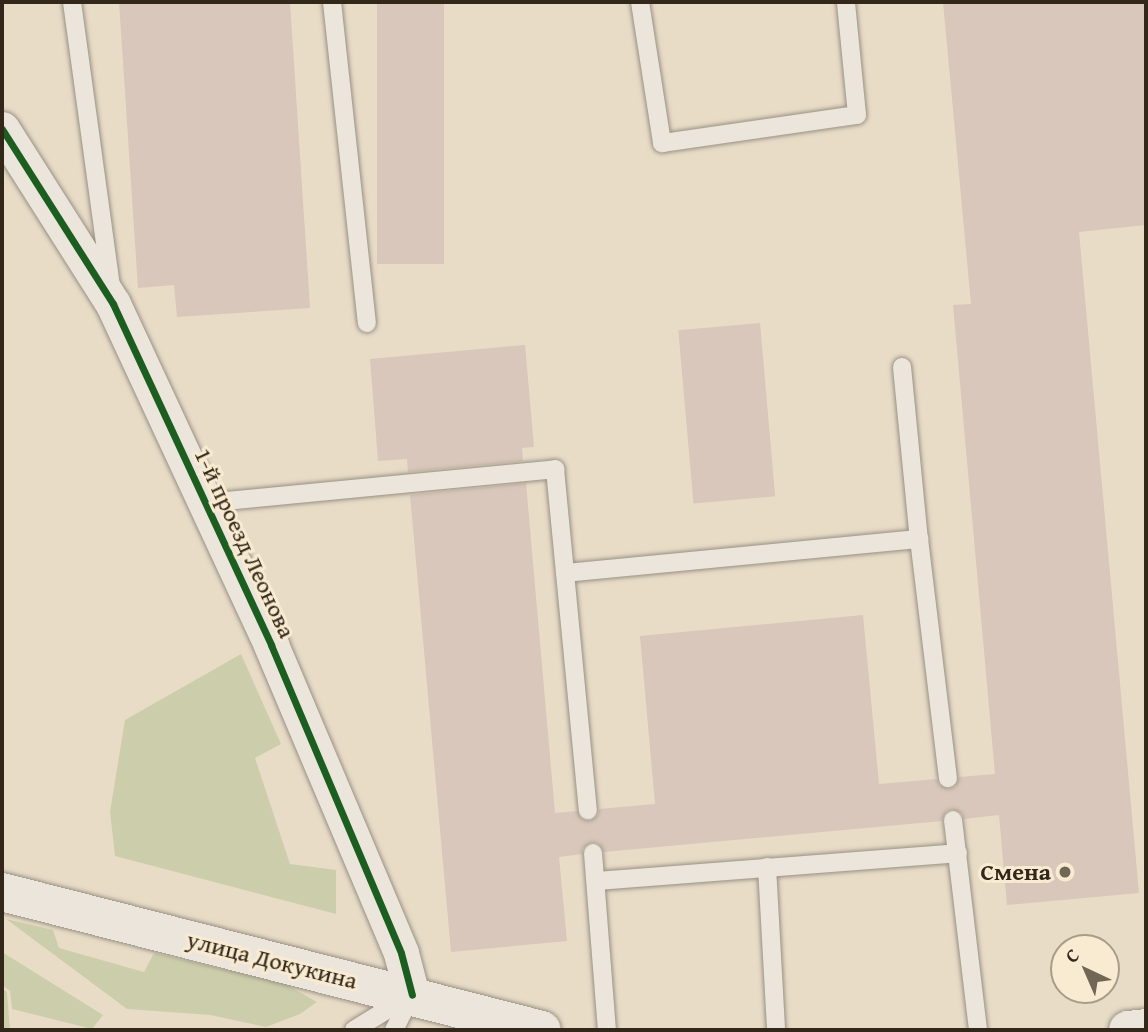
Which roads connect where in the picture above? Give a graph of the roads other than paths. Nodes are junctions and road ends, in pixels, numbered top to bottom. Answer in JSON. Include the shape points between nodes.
{"nodes":[{"id":1,"x":72,"y":2,"type":"edge"},
{"id":2,"x":332,"y":2,"type":"edge"},
{"id":3,"x":640,"y":2,"type":"edge"},
{"id":4,"x":846,"y":2,"type":"edge"},
{"id":5,"x":2,"y":128,"type":"edge"},
{"id":6,"x":113,"y":304,"type":"junction"},
{"id":7,"x":367,"y":323,"type":"dead end"},
{"id":8,"x":902,"y":367,"type":"dead end"},
{"id":9,"x":205,"y":503,"type":"junction"},
{"id":10,"x":919,"y":538,"type":"junction"},
{"id":11,"x":565,"y":573,"type":"junction"},
{"id":12,"x":948,"y":778,"type":"dead end"},
{"id":13,"x":588,"y":810,"type":"dead end"},
{"id":14,"x":953,"y":820,"type":"dead end"},
{"id":15,"x":593,"y":853,"type":"dead end"},
{"id":16,"x":958,"y":853,"type":"junction"},
{"id":17,"x":767,"y":867,"type":"junction"},
{"id":18,"x":596,"y":881,"type":"junction"},
{"id":19,"x":2,"y":892,"type":"edge"},
{"id":20,"x":412,"y":995,"type":"junction"},
{"id":21,"x":1146,"y":1028,"type":"edge"},
{"id":22,"x":354,"y":1030,"type":"edge"},
{"id":23,"x":394,"y":1030,"type":"edge"},
{"id":24,"x":542,"y":1030,"type":"edge"},
{"id":25,"x":607,"y":1030,"type":"edge"},
{"id":26,"x":776,"y":1030,"type":"edge"},
{"id":27,"x":978,"y":1030,"type":"edge"},
{"id":28,"x":1128,"y":1030,"type":"edge"}],
"edges":[{"from":1,"to":6,"type":"lane"},
{"from":2,"to":7,"type":"lane"},
{"from":3,"to":4,"type":"lane","via":[[662,143],[857,116]]},
{"from":5,"to":6,"type":"street","name":"1-й проезд Леонова"},
{"from":6,"to":9,"type":"street","name":"1-й проезд Леонова"},
{"from":8,"to":10,"type":"lane"},
{"from":9,"to":11,"type":"lane","via":[[555,469]]},
{"from":9,"to":20,"type":"street","name":"1-й проезд Леонова","via":[[401,953]]},
{"from":10,"to":11,"type":"lane"},
{"from":10,"to":12,"type":"lane"},
{"from":11,"to":13,"type":"lane"},
{"from":14,"to":16,"type":"lane"},
{"from":15,"to":18,"type":"lane"},
{"from":16,"to":17,"type":"lane"},
{"from":16,"to":27,"type":"lane"},
{"from":17,"to":18,"type":"lane"},
{"from":17,"to":26,"type":"lane"},
{"from":18,"to":25,"type":"lane"},
{"from":19,"to":20,"type":"street","name":"улица Докукина"},
{"from":20,"to":22,"type":"lane"},
{"from":20,"to":23,"type":"lane"},
{"from":20,"to":24,"type":"street","name":"улица Докукина"},
{"from":21,"to":28,"type":"street"}]}
